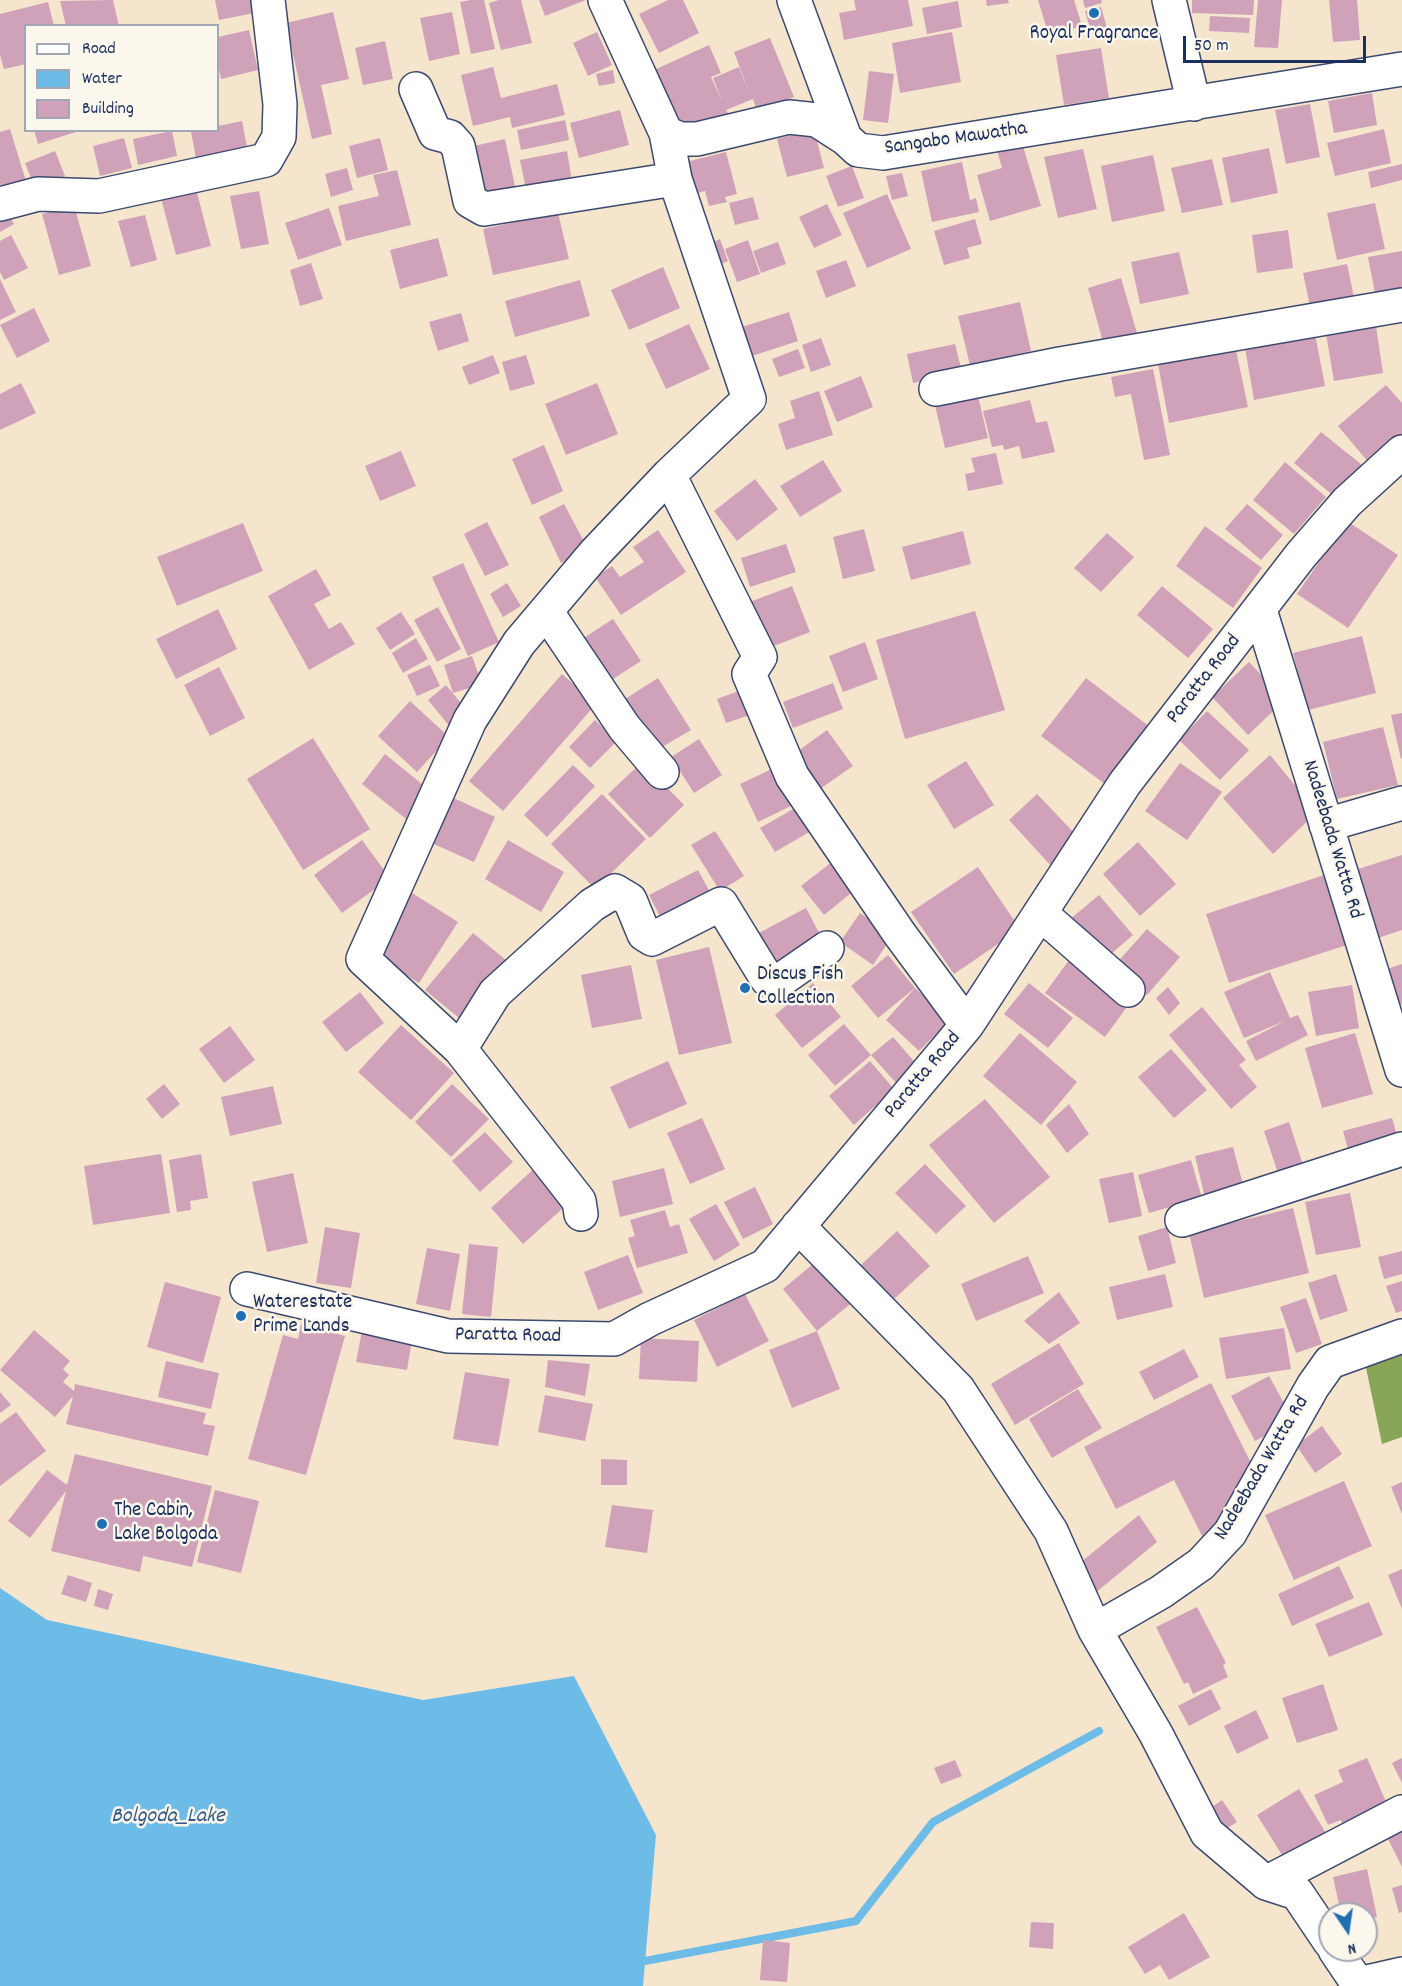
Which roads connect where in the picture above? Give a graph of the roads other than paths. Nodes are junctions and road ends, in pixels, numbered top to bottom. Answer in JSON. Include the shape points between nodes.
{"nodes":[{"id":1,"x":268,"y":0,"type":"edge"},
{"id":2,"x":605,"y":0,"type":"edge"},
{"id":3,"x":794,"y":0,"type":"edge"},
{"id":4,"x":1169,"y":0,"type":"edge"},
{"id":5,"x":1402,"y":69,"type":"edge"},
{"id":6,"x":417,"y":89,"type":"dead end"},
{"id":7,"x":1194,"y":104,"type":"junction"},
{"id":8,"x":666,"y":133,"type":"junction"},
{"id":9,"x":845,"y":138,"type":"junction"},
{"id":10,"x":675,"y":179,"type":"junction"},
{"id":11,"x":0,"y":204,"type":"edge"},
{"id":12,"x":1402,"y":305,"type":"edge"},
{"id":13,"x":936,"y":389,"type":"dead end"},
{"id":14,"x":1402,"y":452,"type":"edge"},
{"id":15,"x":669,"y":475,"type":"junction"},
{"id":16,"x":1260,"y":610,"type":"junction"},
{"id":17,"x":546,"y":611,"type":"junction"},
{"id":18,"x":662,"y":772,"type":"dead end"},
{"id":19,"x":1402,"y":803,"type":"edge"},
{"id":20,"x":1326,"y":825,"type":"junction"},
{"id":21,"x":1040,"y":913,"type":"junction"},
{"id":22,"x":826,"y":948,"type":"dead end"},
{"id":23,"x":1128,"y":990,"type":"dead end"},
{"id":24,"x":967,"y":1025,"type":"junction"},
{"id":25,"x":460,"y":1049,"type":"junction"},
{"id":26,"x":1402,"y":1070,"type":"edge"},
{"id":27,"x":1402,"y":1149,"type":"edge"},
{"id":28,"x":581,"y":1214,"type":"dead end"},
{"id":29,"x":1182,"y":1220,"type":"dead end"},
{"id":30,"x":798,"y":1226,"type":"junction"},
{"id":31,"x":247,"y":1289,"type":"dead end"},
{"id":32,"x":1402,"y":1335,"type":"edge"},
{"id":33,"x":1095,"y":1630,"type":"junction"},
{"id":34,"x":1402,"y":1812,"type":"edge"},
{"id":35,"x":1266,"y":1883,"type":"junction"},
{"id":36,"x":1318,"y":1924,"type":"edge"},
{"id":37,"x":1343,"y":1962,"type":"edge"},
{"id":38,"x":1402,"y":1974,"type":"edge"}],
"edges":[{"from":1,"to":11,"type":"street","via":[[280,104],[279,137],[266,160],[99,196],[38,194]]},
{"from":2,"to":8,"type":"street"},
{"from":3,"to":9,"type":"street"},
{"from":4,"to":7,"type":"street"},
{"from":5,"to":7,"type":"street","name":"Sangabo Mawatha"},
{"from":6,"to":10,"type":"street","via":[[435,133],[450,137],[458,146],[470,201],[484,209]]},
{"from":7,"to":9,"type":"street","name":"Sangabo Mawatha","via":[[883,153],[858,150]]},
{"from":8,"to":9,"type":"street","name":"Sangabo Mawatha","via":[[680,139],[697,139],[789,117],[817,120]]},
{"from":8,"to":10,"type":"street"},
{"from":10,"to":15,"type":"street","via":[[748,399]]},
{"from":12,"to":13,"type":"street"},
{"from":14,"to":16,"type":"street","name":"Paratta Road","via":[[1347,502]]},
{"from":15,"to":17,"type":"street"},
{"from":15,"to":24,"type":"street","via":[[760,657],[749,675],[792,776],[898,933]]},
{"from":16,"to":20,"type":"street","name":"Nadeebada Watta Rd"},
{"from":16,"to":21,"type":"street","name":"Paratta Road","via":[[1125,783]]},
{"from":17,"to":18,"type":"street","via":[[624,727]]},
{"from":17,"to":25,"type":"street","via":[[519,643],[470,720],[363,959]]},
{"from":19,"to":20,"type":"street"},
{"from":20,"to":26,"type":"street","name":"Nadeebada Watta Rd"},
{"from":21,"to":23,"type":"street"},
{"from":21,"to":24,"type":"street","name":"Paratta Road"},
{"from":22,"to":25,"type":"street","via":[[782,979],[767,979],[721,904],[652,939],[644,934],[630,900],[615,891],[592,905],[495,993]]},
{"from":24,"to":30,"type":"street","name":"Paratta Road"},
{"from":25,"to":28,"type":"street","via":[[579,1201]]},
{"from":27,"to":29,"type":"street"},
{"from":30,"to":31,"type":"street","name":"Paratta Road","via":[[765,1266],[650,1318],[614,1339],[447,1336]]},
{"from":30,"to":33,"type":"street","via":[[958,1389],[1051,1531]]},
{"from":32,"to":33,"type":"street","name":"Nadeebada Watta Rd","via":[[1330,1362],[1230,1533],[1201,1564]]},
{"from":33,"to":35,"type":"street","via":[[1156,1734],[1207,1833]]},
{"from":34,"to":35,"type":"street"},
{"from":35,"to":36,"type":"street","via":[[1297,1893]]},
{"from":37,"to":38,"type":"street","via":[[1358,1984]]}]}
